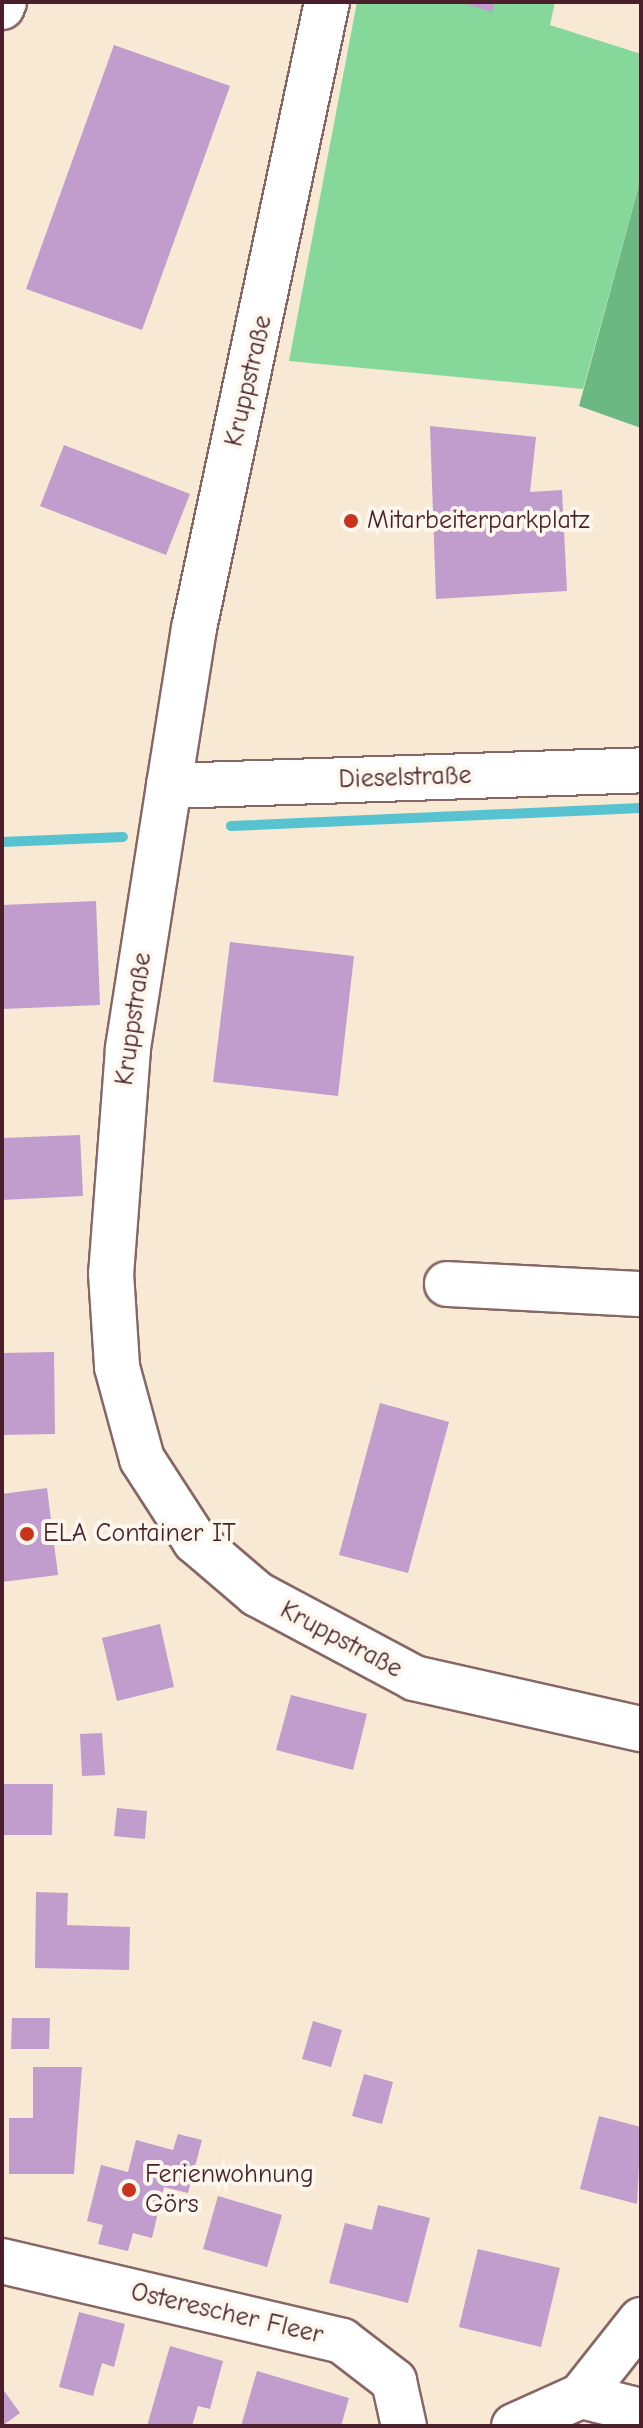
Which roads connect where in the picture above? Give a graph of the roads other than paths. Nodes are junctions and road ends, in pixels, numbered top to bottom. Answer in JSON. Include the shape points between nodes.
{"nodes":[{"id":1,"x":327,"y":2,"type":"edge"},
{"id":2,"x":641,"y":770,"type":"edge"},
{"id":3,"x":169,"y":786,"type":"junction"},
{"id":4,"x":447,"y":1284,"type":"dead end"},
{"id":5,"x":641,"y":1294,"type":"edge"},
{"id":6,"x":641,"y":1729,"type":"edge"},
{"id":7,"x":2,"y":2261,"type":"edge"},
{"id":8,"x":641,"y":2320,"type":"edge"},
{"id":9,"x":581,"y":2396,"type":"junction"},
{"id":10,"x":641,"y":2411,"type":"edge"},
{"id":11,"x":404,"y":2426,"type":"edge"},
{"id":12,"x":514,"y":2426,"type":"edge"}],
"edges":[{"from":1,"to":3,"type":"street","name":"Kruppstraße","via":[[194,628]]},
{"from":2,"to":3,"type":"street","name":"Dieselstraße"},
{"from":3,"to":6,"type":"street","name":"Kruppstraße","via":[[128,1049],[111,1273],[117,1367],[142,1459],[195,1541],[257,1594],[369,1660],[414,1678]]},
{"from":4,"to":5,"type":"street"},
{"from":7,"to":11,"type":"street","name":"Osterescher Fleer","via":[[342,2341],[394,2381]]},
{"from":8,"to":9,"type":"street"},
{"from":9,"to":10,"type":"street"},
{"from":9,"to":12,"type":"street"}]}
